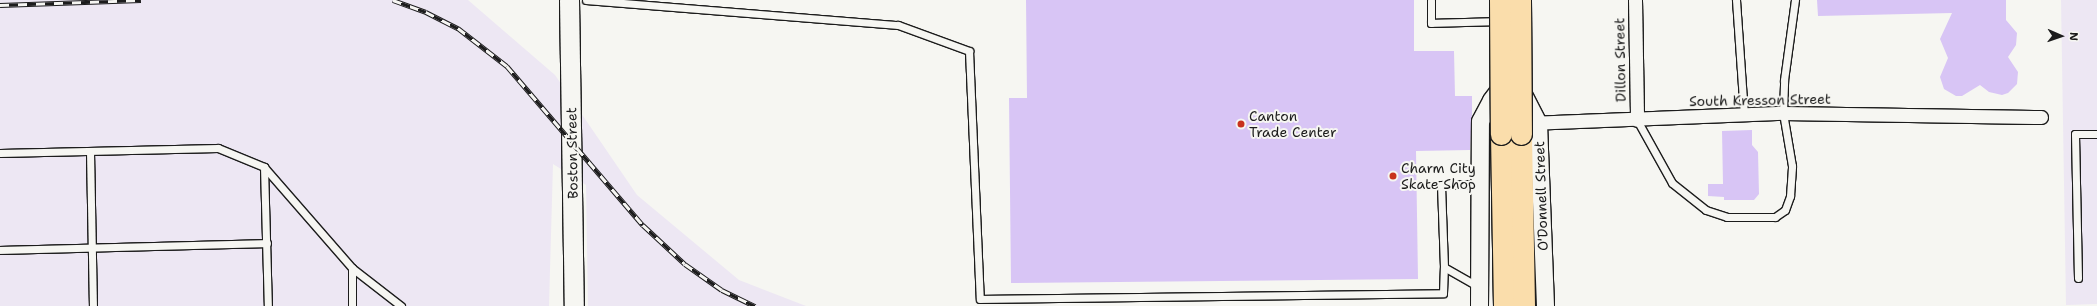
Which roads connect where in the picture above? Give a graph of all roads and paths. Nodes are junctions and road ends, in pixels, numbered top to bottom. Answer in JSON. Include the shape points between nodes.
{"nodes":[{"id":1,"x":570,"y":0,"type":"edge"},
{"id":2,"x":586,"y":0,"type":"edge"},
{"id":3,"x":1431,"y":0,"type":"edge"},
{"id":4,"x":1500,"y":0,"type":"edge"},
{"id":5,"x":1512,"y":0,"type":"edge"},
{"id":6,"x":1520,"y":0,"type":"edge"},
{"id":7,"x":1635,"y":0,"type":"edge"},
{"id":8,"x":1736,"y":0,"type":"edge"},
{"id":9,"x":1795,"y":0,"type":"edge"},
{"id":10,"x":1512,"y":21,"type":"junction"},
{"id":11,"x":1511,"y":61,"type":"junction"},
{"id":12,"x":1783,"y":113,"type":"junction"},
{"id":13,"x":1744,"y":115,"type":"junction"},
{"id":14,"x":2041,"y":117,"type":"dead end"},
{"id":15,"x":1637,"y":120,"type":"junction"},
{"id":16,"x":1480,"y":121,"type":"junction"},
{"id":17,"x":1520,"y":130,"type":"junction"},
{"id":18,"x":2097,"y":134,"type":"edge"},
{"id":19,"x":90,"y":152,"type":"junction"},
{"id":20,"x":0,"y":153,"type":"edge"},
{"id":21,"x":264,"y":167,"type":"junction"},
{"id":22,"x":1480,"y":184,"type":"junction"},
{"id":23,"x":267,"y":243,"type":"junction"},
{"id":24,"x":92,"y":248,"type":"junction"},
{"id":25,"x":0,"y":250,"type":"edge"},
{"id":26,"x":1444,"y":267,"type":"junction"},
{"id":27,"x":352,"y":268,"type":"junction"},
{"id":28,"x":2078,"y":278,"type":"dead end"},
{"id":29,"x":1479,"y":287,"type":"junction"},
{"id":30,"x":93,"y":306,"type":"edge"},
{"id":31,"x":268,"y":306,"type":"edge"},
{"id":32,"x":352,"y":306,"type":"edge"},
{"id":33,"x":401,"y":306,"type":"edge"},
{"id":34,"x":574,"y":306,"type":"edge"},
{"id":35,"x":1479,"y":306,"type":"edge"},
{"id":36,"x":1504,"y":306,"type":"edge"},
{"id":37,"x":1524,"y":306,"type":"edge"},
{"id":38,"x":1545,"y":306,"type":"edge"}],
"edges":[{"from":1,"to":34,"type":"main road","name":"Boston Street"},
{"from":2,"to":26,"type":"lane","via":[[898,26],[968,51],[980,299],[1443,293]]},
{"from":3,"to":10,"type":"lane","via":[[1431,23]]},
{"from":4,"to":17,"type":"main road","name":"O'Donnell Street","bridge":true},
{"from":5,"to":10,"type":"street","name":"O'Donnell Street"},
{"from":6,"to":17,"type":"main road","name":"O'Donnell Street","bridge":true},
{"from":7,"to":15,"type":"street","name":"Dillon Street"},
{"from":8,"to":13,"type":"lane"},
{"from":9,"to":12,"type":"lane","via":[[1784,80]]},
{"from":10,"to":11,"type":"street","name":"O'Donnell Street"},
{"from":11,"to":16,"type":"street","name":"O'Donnell Street","via":[[1506,80]]},
{"from":11,"to":17,"type":"street","name":"O'Donnell Street","via":[[1516,82]]},
{"from":12,"to":13,"type":"street","name":"South Kresson Street"},
{"from":12,"to":14,"type":"street","name":"South Kresson Street"},
{"from":12,"to":15,"type":"lane","via":[[1792,166],[1790,196],[1785,210],[1775,218],[1727,217],[1706,210],[1672,183]]},
{"from":13,"to":15,"type":"street","name":"South Kresson Street"},
{"from":15,"to":17,"type":"street","name":"South Kresson Street"},
{"from":16,"to":17,"type":"street","name":"South Kresson Street"},
{"from":16,"to":22,"type":"street","name":"O'Donnell Street"},
{"from":17,"to":36,"type":"main road","name":"O'Donnell Street"},
{"from":17,"to":37,"type":"main road","name":"O'Donnell Street"},
{"from":17,"to":38,"type":"street","name":"O'Donnell Street"},
{"from":18,"to":28,"type":"lane","via":[[2075,134]]},
{"from":19,"to":20,"type":"lane"},
{"from":19,"to":21,"type":"lane","via":[[218,148]]},
{"from":19,"to":24,"type":"lane"},
{"from":21,"to":23,"type":"lane"},
{"from":21,"to":27,"type":"lane"},
{"from":22,"to":26,"type":"lane","via":[[1441,185]]},
{"from":22,"to":29,"type":"street","name":"O'Donnell Street"},
{"from":23,"to":24,"type":"lane"},
{"from":23,"to":31,"type":"lane"},
{"from":24,"to":25,"type":"lane"},
{"from":24,"to":30,"type":"lane"},
{"from":26,"to":29,"type":"lane"},
{"from":27,"to":32,"type":"lane"},
{"from":27,"to":33,"type":"lane"},
{"from":29,"to":35,"type":"street","name":"O'Donnell Street"}]}
